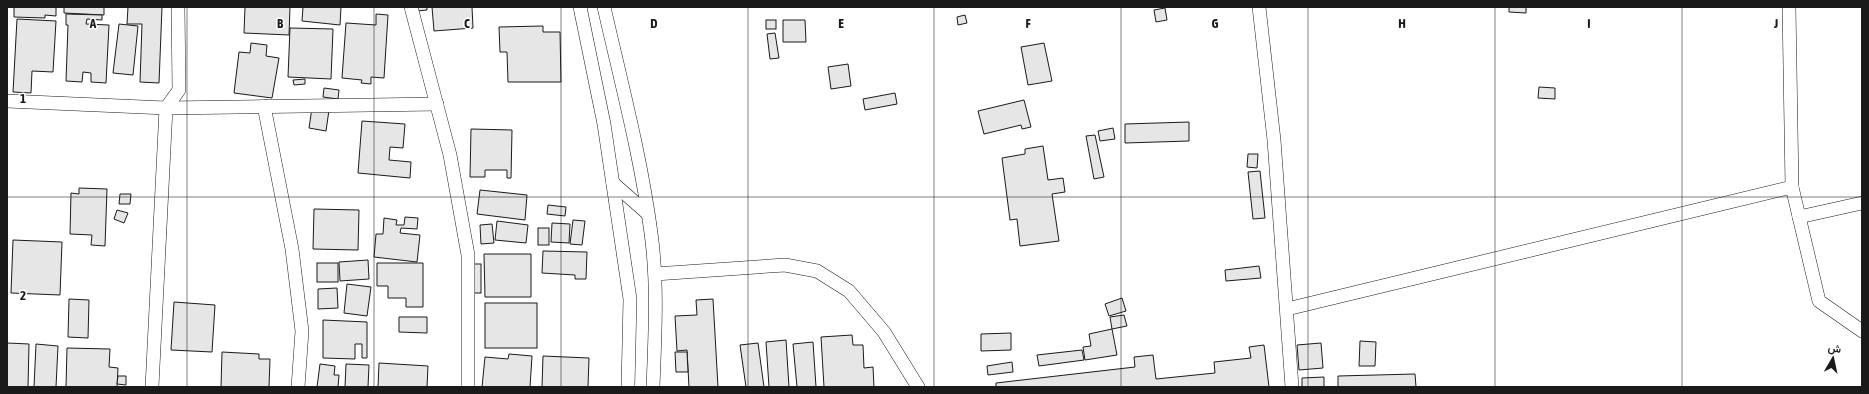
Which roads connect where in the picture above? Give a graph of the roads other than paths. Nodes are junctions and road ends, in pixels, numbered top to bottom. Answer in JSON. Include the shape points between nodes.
{"nodes":[{"id":1,"x":178,"y":7,"type":"edge"},
{"id":2,"x":411,"y":7,"type":"edge"},
{"id":3,"x":580,"y":7,"type":"edge"},
{"id":4,"x":604,"y":7,"type":"edge"},
{"id":5,"x":1259,"y":7,"type":"edge"},
{"id":6,"x":1789,"y":7,"type":"edge"},
{"id":7,"x":7,"y":101,"type":"edge"},
{"id":8,"x":437,"y":104,"type":"junction"},
{"id":9,"x":264,"y":106,"type":"junction"},
{"id":10,"x":166,"y":108,"type":"junction"},
{"id":11,"x":613,"y":183,"type":"junction"},
{"id":12,"x":1792,"y":186,"type":"junction"},
{"id":13,"x":1862,"y":203,"type":"edge"},
{"id":14,"x":647,"y":213,"type":"junction"},
{"id":15,"x":1799,"y":217,"type":"junction"},
{"id":16,"x":655,"y":274,"type":"junction"},
{"id":17,"x":1287,"y":309,"type":"junction"},
{"id":18,"x":1862,"y":331,"type":"edge"},
{"id":19,"x":152,"y":387,"type":"edge"},
{"id":20,"x":298,"y":387,"type":"edge"},
{"id":21,"x":468,"y":387,"type":"edge"},
{"id":22,"x":628,"y":387,"type":"edge"},
{"id":23,"x":653,"y":387,"type":"edge"},
{"id":24,"x":918,"y":387,"type":"edge"},
{"id":25,"x":1292,"y":387,"type":"edge"}],
"edges":[{"from":1,"to":10,"type":"street","via":[[179,90]]},
{"from":2,"to":8,"type":"street"},
{"from":3,"to":11,"type":"street","via":[[604,124]]},
{"from":4,"to":14,"type":"street","via":[[630,119]]},
{"from":5,"to":17,"type":"street","via":[[1274,140]]},
{"from":6,"to":12,"type":"street"},
{"from":7,"to":10,"type":"street"},
{"from":8,"to":9,"type":"street"},
{"from":8,"to":21,"type":"street","via":[[450,156],[468,255]]},
{"from":9,"to":10,"type":"street"},
{"from":9,"to":20,"type":"street","via":[[292,249],[302,331]]},
{"from":10,"to":19,"type":"street"},
{"from":11,"to":14,"type":"street"},
{"from":11,"to":22,"type":"street","via":[[630,299]]},
{"from":12,"to":15,"type":"street"},
{"from":12,"to":17,"type":"street"},
{"from":13,"to":15,"type":"street"},
{"from":14,"to":16,"type":"street"},
{"from":15,"to":18,"type":"street","via":[[1819,301]]},
{"from":16,"to":23,"type":"street","via":[[657,299]]},
{"from":16,"to":24,"type":"street","via":[[785,265],[817,271],[848,291],[884,332]]},
{"from":17,"to":25,"type":"street"}]}
